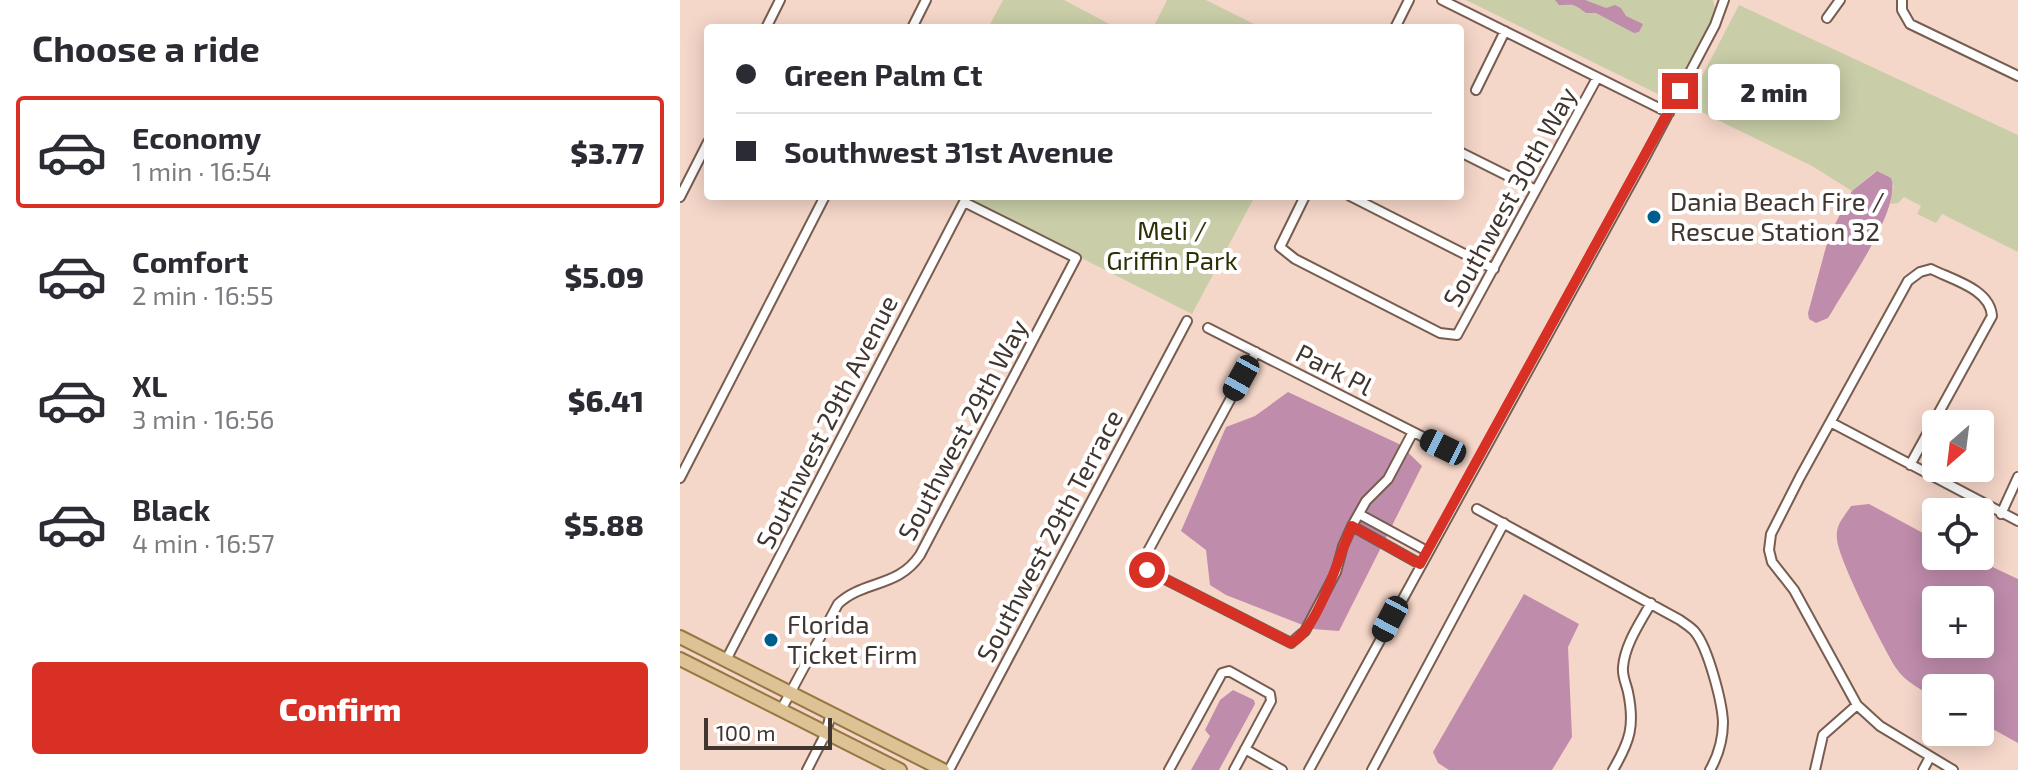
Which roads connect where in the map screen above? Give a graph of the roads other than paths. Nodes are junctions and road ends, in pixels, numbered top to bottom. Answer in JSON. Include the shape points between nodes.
{"nodes":[{"id":1,"x":780,"y":0,"type":"edge"},
{"id":2,"x":926,"y":0,"type":"edge"},
{"id":3,"x":1409,"y":0,"type":"edge"},
{"id":4,"x":1442,"y":0,"type":"edge"},
{"id":5,"x":1724,"y":0,"type":"edge"},
{"id":6,"x":1840,"y":0,"type":"edge"},
{"id":7,"x":1902,"y":0,"type":"edge"},
{"id":8,"x":1827,"y":18,"type":"dead end"},
{"id":9,"x":768,"y":24,"type":"edge"},
{"id":10,"x":914,"y":24,"type":"edge"},
{"id":11,"x":1397,"y":24,"type":"edge"},
{"id":12,"x":1505,"y":31,"type":"junction"},
{"id":13,"x":2018,"y":76,"type":"edge"},
{"id":14,"x":1597,"y":78,"type":"junction"},
{"id":15,"x":1476,"y":90,"type":"dead end"},
{"id":16,"x":1669,"y":113,"type":"junction"},
{"id":17,"x":704,"y":150,"type":"edge"},
{"id":18,"x":1464,"y":154,"type":"edge"},
{"id":19,"x":1536,"y":190,"type":"junction"},
{"id":20,"x":680,"y":197,"type":"edge"},
{"id":21,"x":823,"y":200,"type":"edge"},
{"id":22,"x":1303,"y":200,"type":"edge"},
{"id":23,"x":1358,"y":200,"type":"edge"},
{"id":24,"x":1076,"y":258,"type":"joint"},
{"id":25,"x":1494,"y":269,"type":"junction"},
{"id":26,"x":1187,"y":321,"type":"dead end"},
{"id":27,"x":1208,"y":328,"type":"dead end"},
{"id":28,"x":1256,"y":352,"type":"junction"},
{"id":29,"x":1832,"y":423,"type":"junction"},
{"id":30,"x":1413,"y":432,"type":"junction"},
{"id":31,"x":1443,"y":447,"type":"dead end"},
{"id":32,"x":1910,"y":465,"type":"junction"},
{"id":33,"x":2018,"y":477,"type":"edge"},
{"id":34,"x":680,"y":478,"type":"edge"},
{"id":35,"x":1477,"y":509,"type":"dead end"},
{"id":36,"x":1359,"y":514,"type":"junction"},
{"id":37,"x":2001,"y":514,"type":"junction"},
{"id":38,"x":2018,"y":521,"type":"edge"},
{"id":39,"x":1504,"y":523,"type":"junction"},
{"id":40,"x":1352,"y":526,"type":"junction"},
{"id":41,"x":1427,"y":551,"type":"junction"},
{"id":42,"x":1420,"y":564,"type":"junction"},
{"id":43,"x":1651,"y":603,"type":"junction"},
{"id":44,"x":680,"y":637,"type":"edge"},
{"id":45,"x":680,"y":659,"type":"edge"},
{"id":46,"x":726,"y":660,"type":"junction"},
{"id":47,"x":790,"y":692,"type":"junction"},
{"id":48,"x":1857,"y":705,"type":"junction"},
{"id":49,"x":781,"y":710,"type":"junction"},
{"id":50,"x":831,"y":713,"type":"junction"},
{"id":51,"x":826,"y":733,"type":"junction"},
{"id":52,"x":1245,"y":749,"type":"junction"},
{"id":53,"x":1930,"y":757,"type":"junction"},
{"id":54,"x":807,"y":770,"type":"edge"},
{"id":55,"x":900,"y":770,"type":"edge"},
{"id":56,"x":946,"y":770,"type":"edge"},
{"id":57,"x":1169,"y":770,"type":"edge"},
{"id":58,"x":1234,"y":770,"type":"edge"},
{"id":59,"x":1282,"y":770,"type":"edge"},
{"id":60,"x":1309,"y":770,"type":"edge"},
{"id":61,"x":1372,"y":770,"type":"edge"},
{"id":62,"x":1613,"y":770,"type":"edge"},
{"id":63,"x":1710,"y":770,"type":"edge"},
{"id":64,"x":1815,"y":770,"type":"edge"},
{"id":65,"x":1923,"y":770,"type":"edge"},
{"id":66,"x":1953,"y":770,"type":"edge"}],
"edges":[{"from":1,"to":9,"type":"street"},
{"from":2,"to":10,"type":"street"},
{"from":3,"to":11,"type":"street"},
{"from":4,"to":12,"type":"street"},
{"from":5,"to":16,"type":"street"},
{"from":6,"to":8,"type":"street"},
{"from":7,"to":13,"type":"street","via":[[1910,24]]},
{"from":12,"to":14,"type":"street"},
{"from":12,"to":15,"type":"street"},
{"from":14,"to":16,"type":"street"},
{"from":14,"to":19,"type":"street","name":"Southwest 30th Way"},
{"from":16,"to":41,"type":"street"},
{"from":17,"to":20,"type":"street"},
{"from":18,"to":19,"type":"street"},
{"from":19,"to":25,"type":"street","name":"Southwest 30th Way"},
{"from":21,"to":34,"type":"street"},
{"from":22,"to":25,"type":"street","name":"Southwest 30th Way","via":[[1280,247],[1440,333],[1457,335]]},
{"from":23,"to":25,"type":"street"},
{"from":24,"to":46,"type":"street","name":"Southwest 29th Avenue","via":[[964,202]]},
{"from":24,"to":47,"type":"street","name":"Southwest 29th Way","via":[[920,555],[897,578],[850,594],[838,604]]},
{"from":26,"to":56,"type":"street","name":"Southwest 29th Terrace"},
{"from":27,"to":28,"type":"street","name":"Park Pl"},
{"from":28,"to":30,"type":"street","name":"Park Pl"},
{"from":28,"to":40,"type":"street","via":[[1147,553],[1147,570],[1291,643],[1305,631],[1336,572]]},
{"from":29,"to":32,"type":"street"},
{"from":29,"to":32,"type":"street","via":[[1908,281],[1931,269],[1985,296],[1992,316]]},
{"from":29,"to":48,"type":"street","via":[[1771,534],[1769,550]]},
{"from":30,"to":31,"type":"street","name":"Park Pl"},
{"from":30,"to":36,"type":"street","via":[[1388,479]]},
{"from":32,"to":37,"type":"street"},
{"from":33,"to":37,"type":"street"},
{"from":35,"to":39,"type":"street"},
{"from":36,"to":40,"type":"street"},
{"from":36,"to":41,"type":"street"},
{"from":37,"to":38,"type":"street"},
{"from":39,"to":43,"type":"street"},
{"from":39,"to":61,"type":"street"},
{"from":40,"to":42,"type":"street"},
{"from":41,"to":42,"type":"street"},
{"from":42,"to":60,"type":"street"},
{"from":43,"to":62,"type":"street","via":[[1624,660],[1629,743]]},
{"from":43,"to":63,"type":"street","via":[[1695,632],[1703,647],[1723,721]]},
{"from":44,"to":46,"type":"main road"},
{"from":45,"to":49,"type":"main road"},
{"from":46,"to":47,"type":"main road"},
{"from":47,"to":49,"type":"street","name":"Southwest 29th Way"},
{"from":47,"to":50,"type":"main road"},
{"from":48,"to":53,"type":"street"},
{"from":48,"to":64,"type":"street","via":[[1823,735]]},
{"from":49,"to":51,"type":"main road"},
{"from":50,"to":51,"type":"street"},
{"from":50,"to":56,"type":"main road"},
{"from":51,"to":54,"type":"street"},
{"from":51,"to":55,"type":"main road"},
{"from":52,"to":57,"type":"street","via":[[1270,694],[1229,671],[1222,673]]},
{"from":52,"to":58,"type":"street"},
{"from":52,"to":59,"type":"street"},
{"from":53,"to":65,"type":"street"},
{"from":53,"to":66,"type":"street"}]}
